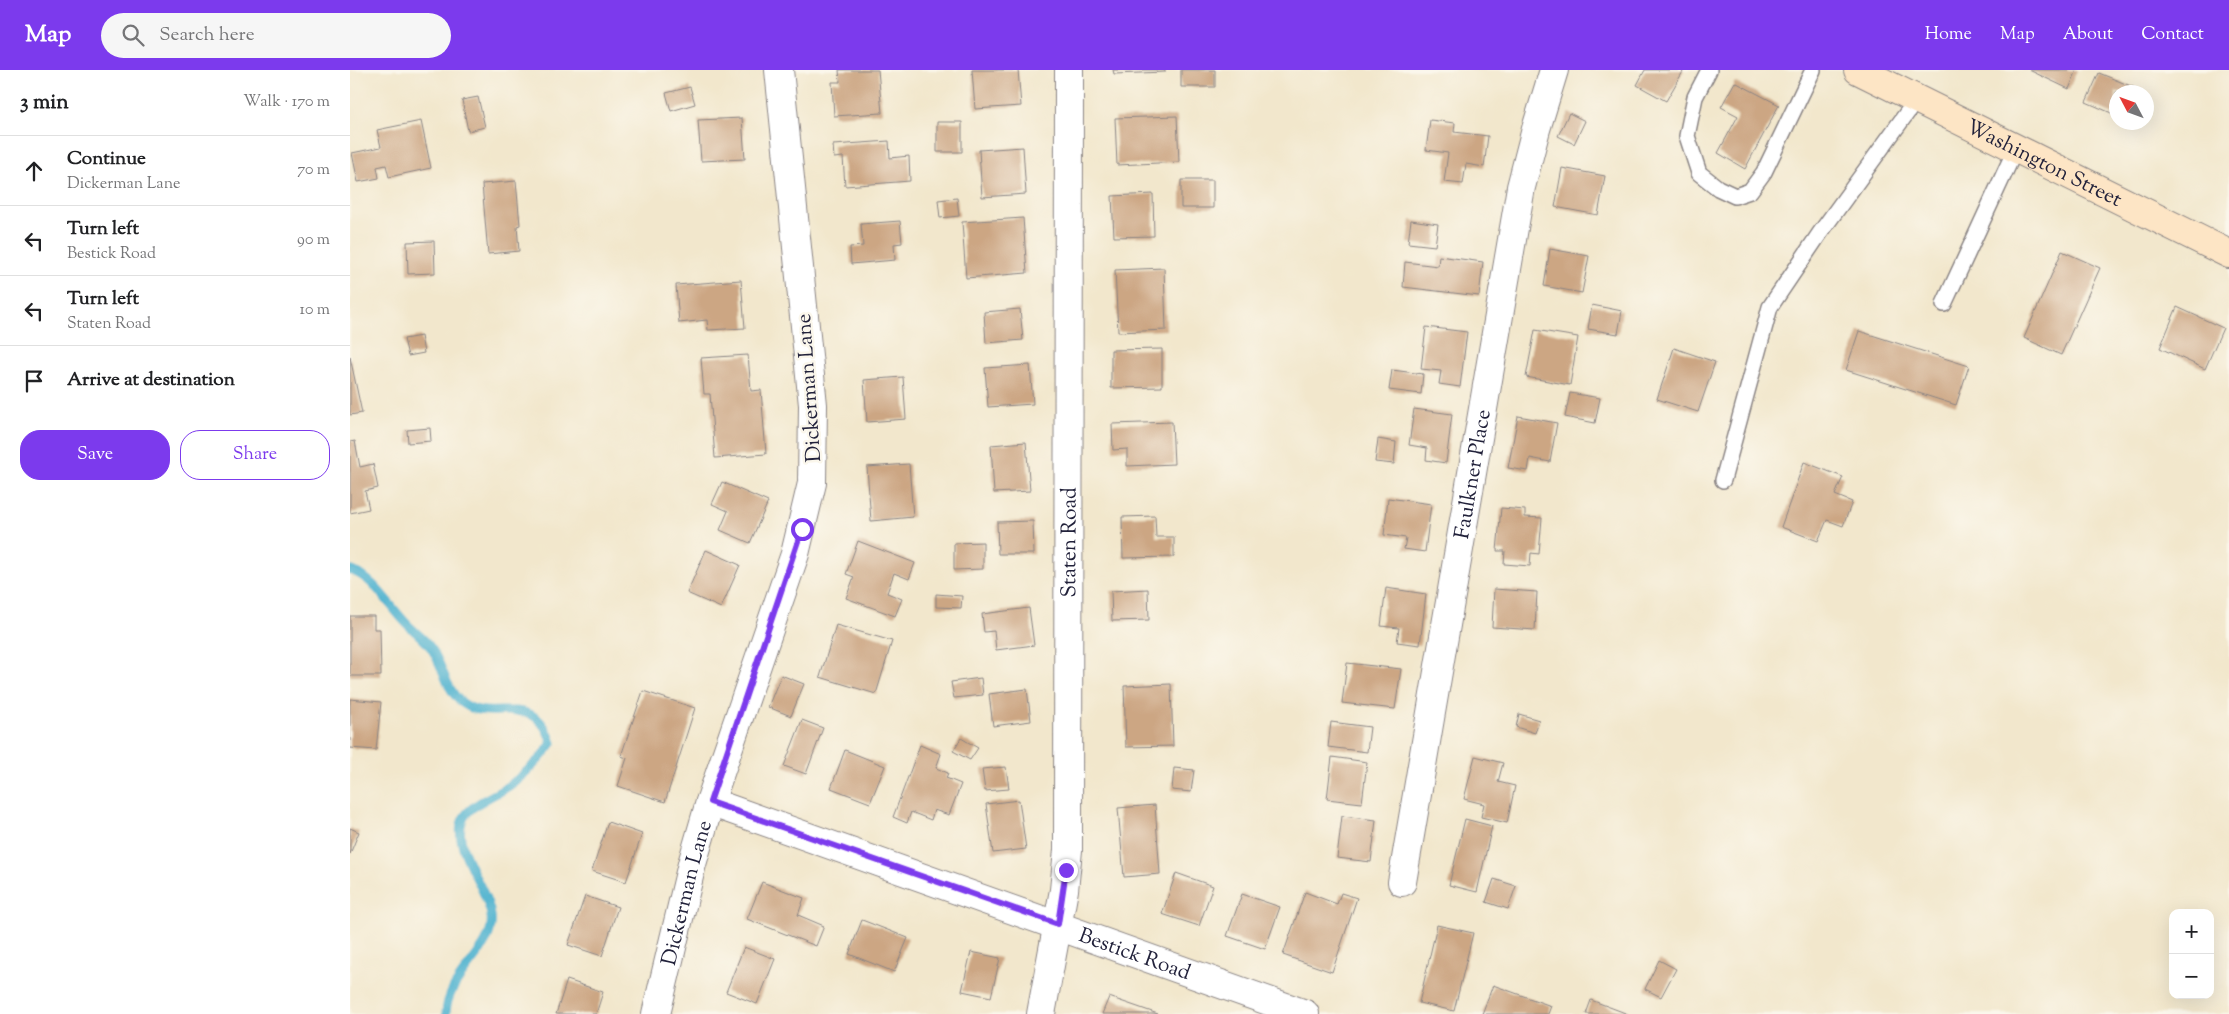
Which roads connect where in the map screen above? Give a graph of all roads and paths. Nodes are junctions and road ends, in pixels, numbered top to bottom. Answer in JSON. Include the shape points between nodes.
{"nodes":[{"id":1,"x":779,"y":70,"type":"edge"},
{"id":2,"x":1070,"y":70,"type":"edge"},
{"id":3,"x":1554,"y":70,"type":"edge"},
{"id":4,"x":1709,"y":70,"type":"edge"},
{"id":5,"x":1813,"y":70,"type":"edge"},
{"id":6,"x":1858,"y":70,"type":"edge"},
{"id":7,"x":1918,"y":99,"type":"junction"},
{"id":8,"x":2016,"y":148,"type":"junction"},
{"id":9,"x":2229,"y":254,"type":"edge"},
{"id":10,"x":1944,"y":304,"type":"dead end"},
{"id":11,"x":1723,"y":480,"type":"dead end"},
{"id":12,"x":710,"y":802,"type":"junction"},
{"id":13,"x":1402,"y":882,"type":"dead end"},
{"id":14,"x":1058,"y":924,"type":"junction"},
{"id":15,"x":656,"y":1014,"type":"edge"},
{"id":16,"x":1041,"y":1014,"type":"edge"},
{"id":17,"x":1305,"y":1014,"type":"edge"}],
"edges":[{"from":1,"to":12,"type":"street","name":"Dickerman Lane","via":[[813,405],[812,483],[796,554]]},
{"from":2,"to":14,"type":"street","name":"Staten Road","via":[[1068,850]]},
{"from":3,"to":13,"type":"street","name":"Faulkner Place","via":[[1521,187]]},
{"from":4,"to":5,"type":"lane","via":[[1695,97],[1686,136],[1699,173],[1735,196],[1750,192],[1764,172]]},
{"from":6,"to":7,"type":"main road","name":"Washington Street"},
{"from":7,"to":8,"type":"main road","name":"Washington Street"},
{"from":7,"to":11,"type":"lane","via":[[1770,307]]},
{"from":8,"to":9,"type":"main road","name":"Washington Street"},
{"from":8,"to":10,"type":"lane"},
{"from":12,"to":14,"type":"street","name":"Bestick Road"},
{"from":12,"to":15,"type":"street","name":"Dickerman Lane"},
{"from":14,"to":16,"type":"street","name":"Staten Road"},
{"from":14,"to":17,"type":"street","name":"Bestick Road"}]}
